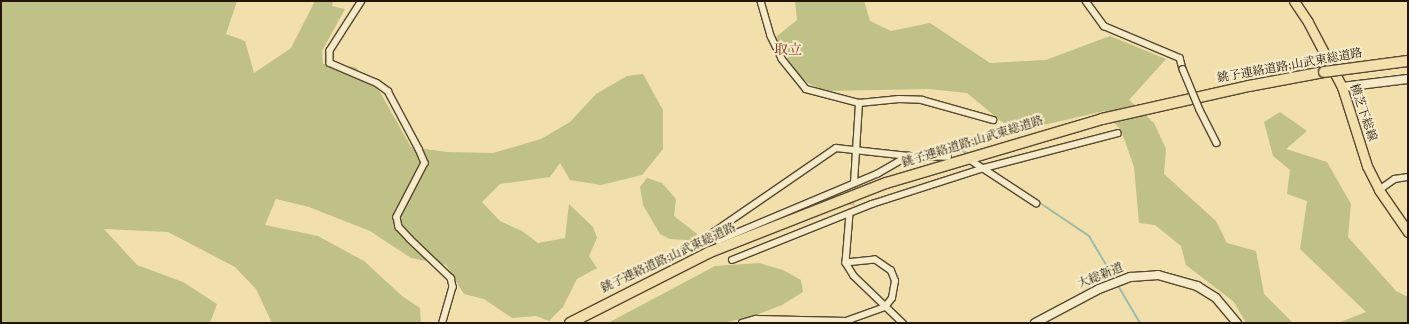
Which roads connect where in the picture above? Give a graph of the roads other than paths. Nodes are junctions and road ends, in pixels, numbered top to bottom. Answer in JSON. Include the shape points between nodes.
{"nodes":[{"id":1,"x":362,"y":1,"type":"edge"},
{"id":2,"x":761,"y":1,"type":"edge"},
{"id":3,"x":1086,"y":1,"type":"edge"},
{"id":4,"x":1294,"y":1,"type":"edge"},
{"id":5,"x":1408,"y":61,"type":"edge"},
{"id":6,"x":1408,"y":78,"type":"edge"},
{"id":7,"x":1342,"y":88,"type":"junction"},
{"id":8,"x":859,"y":103,"type":"junction"},
{"id":9,"x":993,"y":120,"type":"dead end"},
{"id":10,"x":1118,"y":133,"type":"dead end"},
{"id":11,"x":1217,"y":143,"type":"dead end"},
{"id":12,"x":857,"y":149,"type":"junction"},
{"id":13,"x":909,"y":156,"type":"junction"},
{"id":14,"x":948,"y":157,"type":"dead end"},
{"id":15,"x":971,"y":158,"type":"junction"},
{"id":16,"x":984,"y":168,"type":"junction"},
{"id":17,"x":1408,"y":177,"type":"edge"},
{"id":18,"x":854,"y":183,"type":"junction"},
{"id":19,"x":1379,"y":190,"type":"junction"},
{"id":20,"x":1036,"y":203,"type":"dead end"},
{"id":21,"x":850,"y":214,"type":"junction"},
{"id":22,"x":1408,"y":232,"type":"edge"},
{"id":23,"x":732,"y":260,"type":"dead end"},
{"id":24,"x":846,"y":263,"type":"junction"},
{"id":25,"x":885,"y":307,"type":"junction"},
{"id":26,"x":443,"y":323,"type":"edge"},
{"id":27,"x":570,"y":323,"type":"edge"},
{"id":28,"x":742,"y":323,"type":"edge"},
{"id":29,"x":903,"y":323,"type":"edge"},
{"id":30,"x":1034,"y":323,"type":"edge"},
{"id":31,"x":1237,"y":323,"type":"edge"}],
"edges":[{"from":1,"to":26,"type":"street","via":[[330,51],[330,63],[378,83],[388,91],[425,162],[397,217],[399,227],[451,278],[453,286]]},
{"from":2,"to":8,"type":"street","via":[[774,42],[798,83],[818,94]]},
{"from":3,"to":11,"type":"street","bridge":true,"via":[[1104,26],[1180,58],[1200,110]]},
{"from":4,"to":7,"type":"main road","name":"横芝下総線","via":[[1308,22]]},
{"from":5,"to":15,"type":"highway","name":"銚子連絡道路;山武東総道路","bridge":true,"via":[[1324,72],[1249,86],[1102,119]]},
{"from":6,"to":7,"type":"street"},
{"from":7,"to":19,"type":"main road","name":"横芝下総線","via":[[1368,166]]},
{"from":8,"to":9,"type":"street","via":[[899,99],[922,100]]},
{"from":8,"to":12,"type":"street"},
{"from":10,"to":16,"type":"street"},
{"from":12,"to":13,"type":"street"},
{"from":12,"to":18,"type":"street"},
{"from":12,"to":18,"type":"street","via":[[836,148],[714,232],[719,241]]},
{"from":13,"to":14,"type":"street"},
{"from":13,"to":18,"type":"street","via":[[878,174]]},
{"from":15,"to":16,"type":"street"},
{"from":15,"to":27,"type":"highway","name":"銚子連絡道路;山武東総道路","via":[[886,183],[762,230],[663,274]]},
{"from":16,"to":20,"type":"street"},
{"from":16,"to":21,"type":"street"},
{"from":17,"to":19,"type":"street","via":[[1396,179]]},
{"from":19,"to":22,"type":"main road","name":"横芝下総線"},
{"from":21,"to":23,"type":"street"},
{"from":21,"to":24,"type":"street"},
{"from":24,"to":25,"type":"street","via":[[854,276]]},
{"from":24,"to":25,"type":"street","via":[[875,260],[891,271],[895,281],[892,298]]},
{"from":25,"to":28,"type":"street","via":[[846,321],[756,319]]},
{"from":25,"to":29,"type":"street"},
{"from":30,"to":31,"type":"street","name":"大総新道","via":[[1099,289],[1131,278],[1158,275],[1197,286],[1216,298]]}]}
